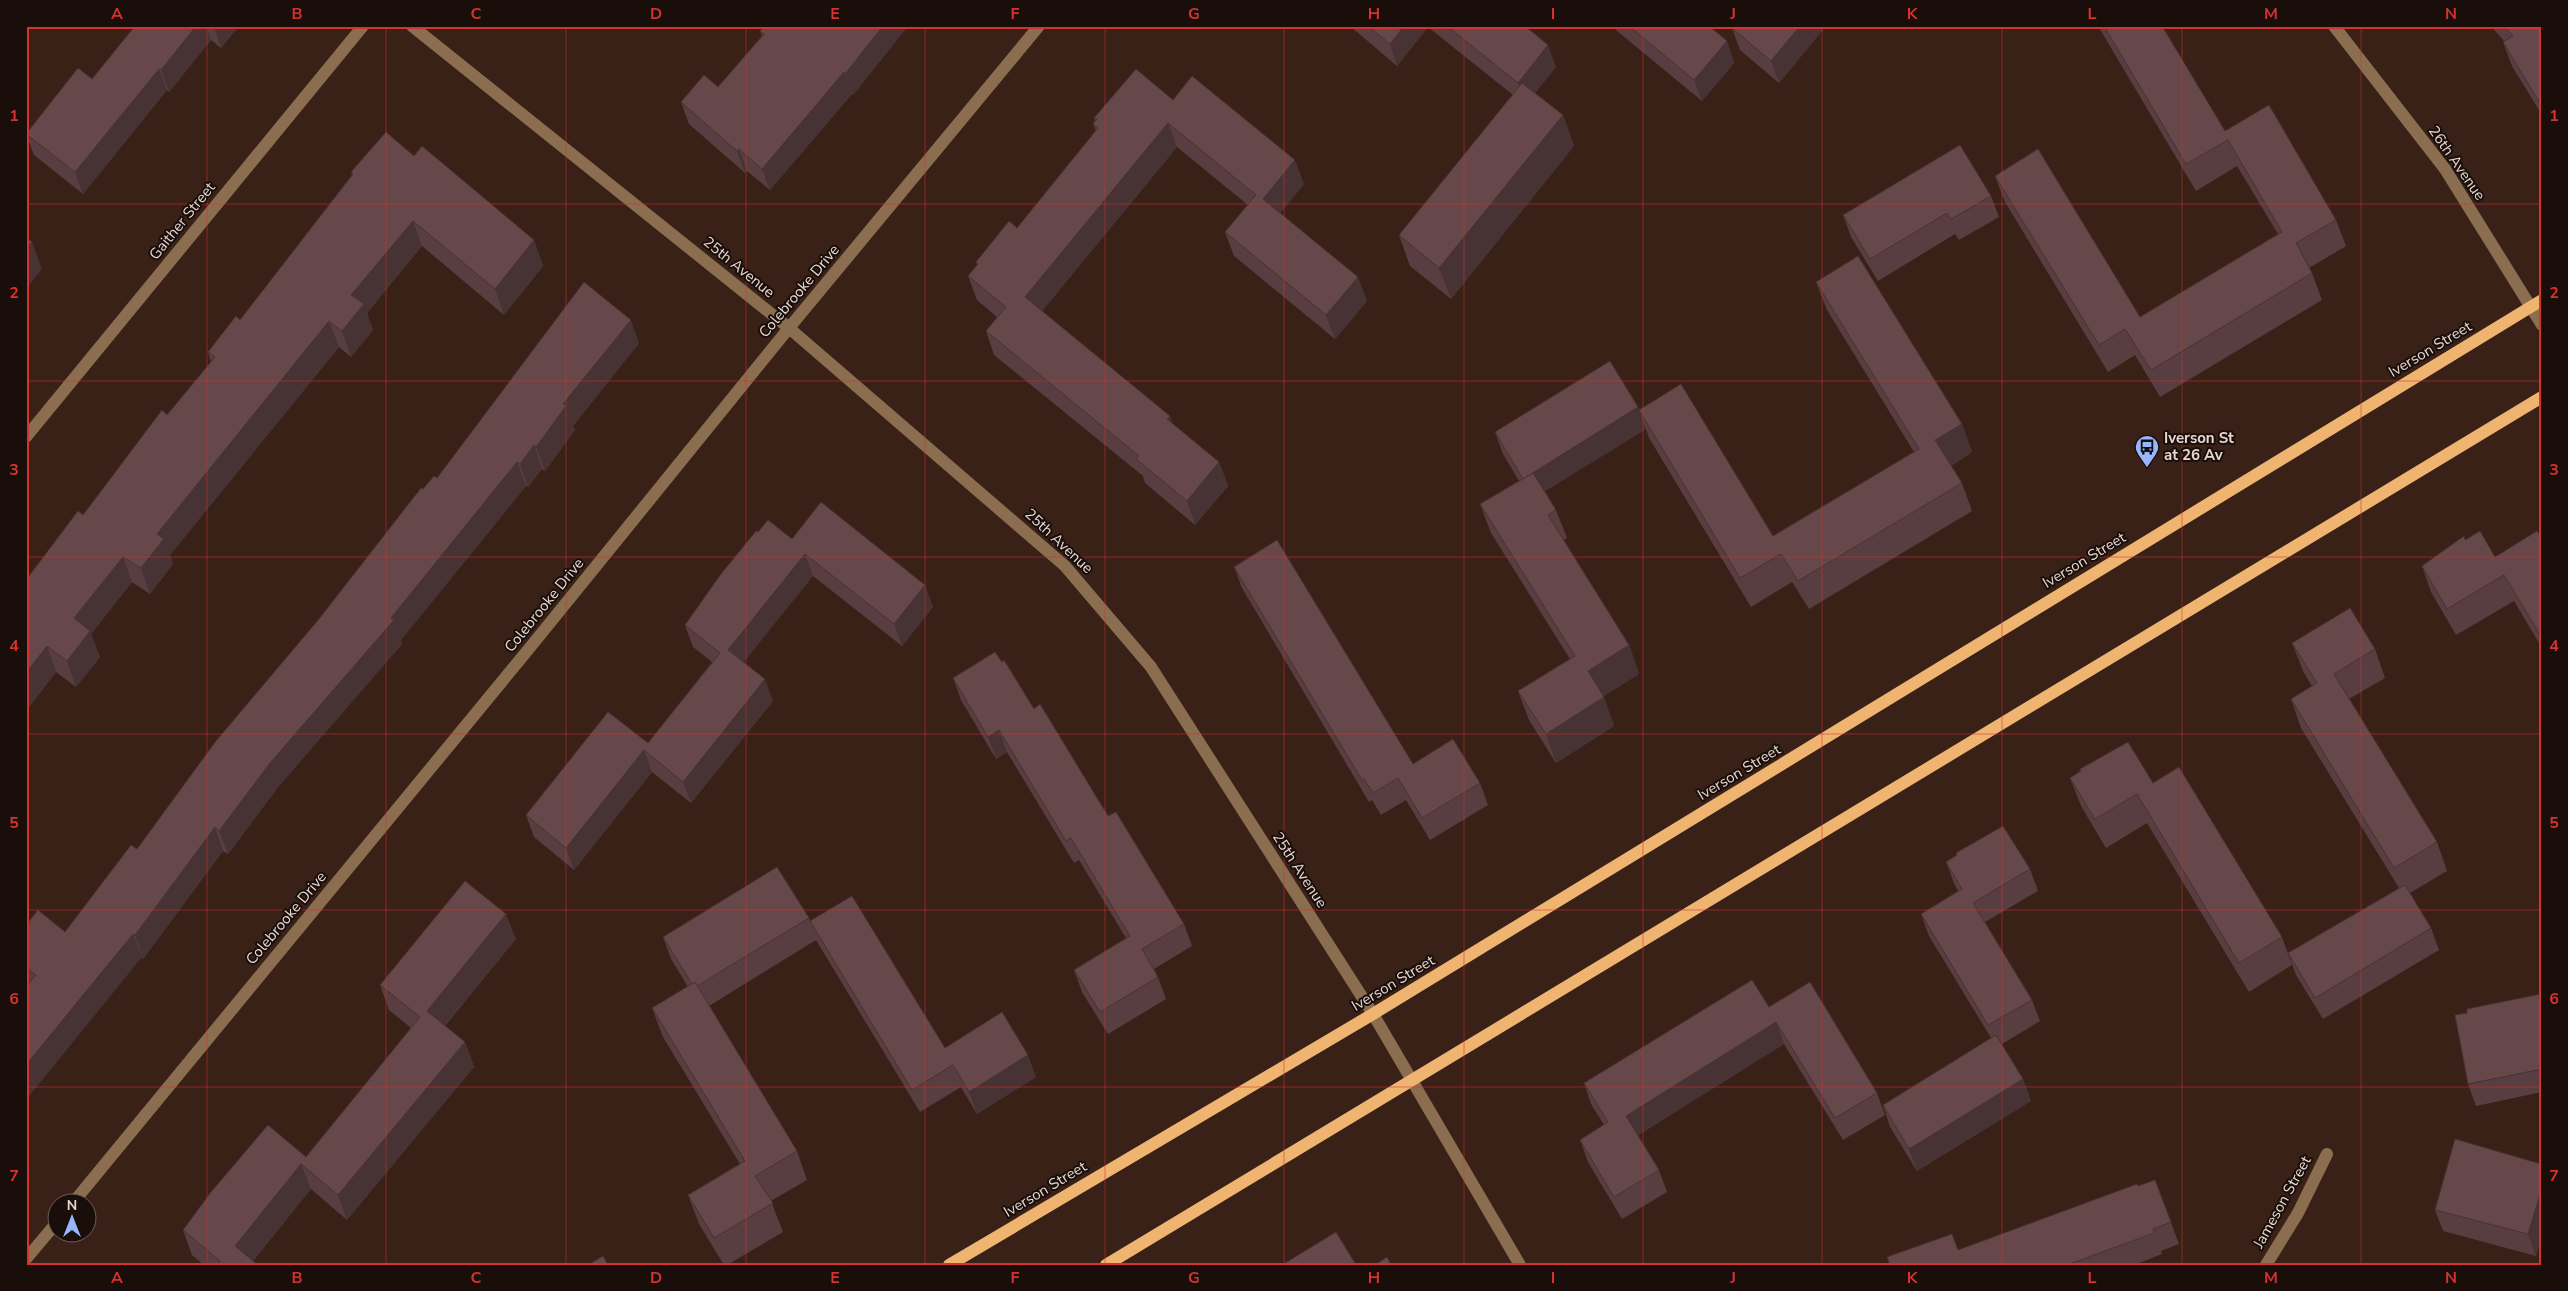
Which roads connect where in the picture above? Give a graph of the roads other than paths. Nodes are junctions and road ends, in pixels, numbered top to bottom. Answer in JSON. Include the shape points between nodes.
{"nodes":[{"id":1,"x":363,"y":26,"type":"edge"},
{"id":2,"x":412,"y":26,"type":"edge"},
{"id":3,"x":1039,"y":26,"type":"edge"},
{"id":4,"x":2334,"y":26,"type":"edge"},
{"id":5,"x":2536,"y":303,"type":"edge"},
{"id":6,"x":2542,"y":325,"type":"edge"},
{"id":7,"x":789,"y":328,"type":"junction"},
{"id":8,"x":2542,"y":397,"type":"edge"},
{"id":9,"x":26,"y":437,"type":"edge"},
{"id":10,"x":1373,"y":1014,"type":"junction"},
{"id":11,"x":1411,"y":1080,"type":"junction"},
{"id":12,"x":2327,"y":1154,"type":"dead end"},
{"id":13,"x":80,"y":1194,"type":"edge"},
{"id":14,"x":48,"y":1233,"type":"edge"},
{"id":15,"x":26,"y":1259,"type":"edge"},
{"id":16,"x":949,"y":1265,"type":"edge"},
{"id":17,"x":1106,"y":1265,"type":"edge"},
{"id":18,"x":1520,"y":1265,"type":"edge"},
{"id":19,"x":2266,"y":1265,"type":"edge"}],
"edges":[{"from":1,"to":9,"type":"street","name":"Gaither Street"},
{"from":2,"to":7,"type":"street","name":"25th Avenue"},
{"from":3,"to":7,"type":"street","name":"Colebrooke Drive"},
{"from":4,"to":5,"type":"street","name":"26th Avenue","via":[[2445,169]]},
{"from":5,"to":6,"type":"street","name":"26th Avenue"},
{"from":5,"to":10,"type":"main road","name":"Iverson Street"},
{"from":7,"to":10,"type":"street","name":"25th Avenue","via":[[1065,566],[1100,606],[1151,668]]},
{"from":7,"to":13,"type":"street","name":"Colebrooke Drive"},
{"from":8,"to":11,"type":"main road"},
{"from":10,"to":11,"type":"street","name":"25th Avenue"},
{"from":10,"to":16,"type":"main road","name":"Iverson Street"},
{"from":11,"to":17,"type":"main road"},
{"from":11,"to":18,"type":"street","name":"25th Avenue"},
{"from":12,"to":19,"type":"street","name":"Jameson Street","via":[[2298,1213]]},
{"from":14,"to":15,"type":"street"}]}
